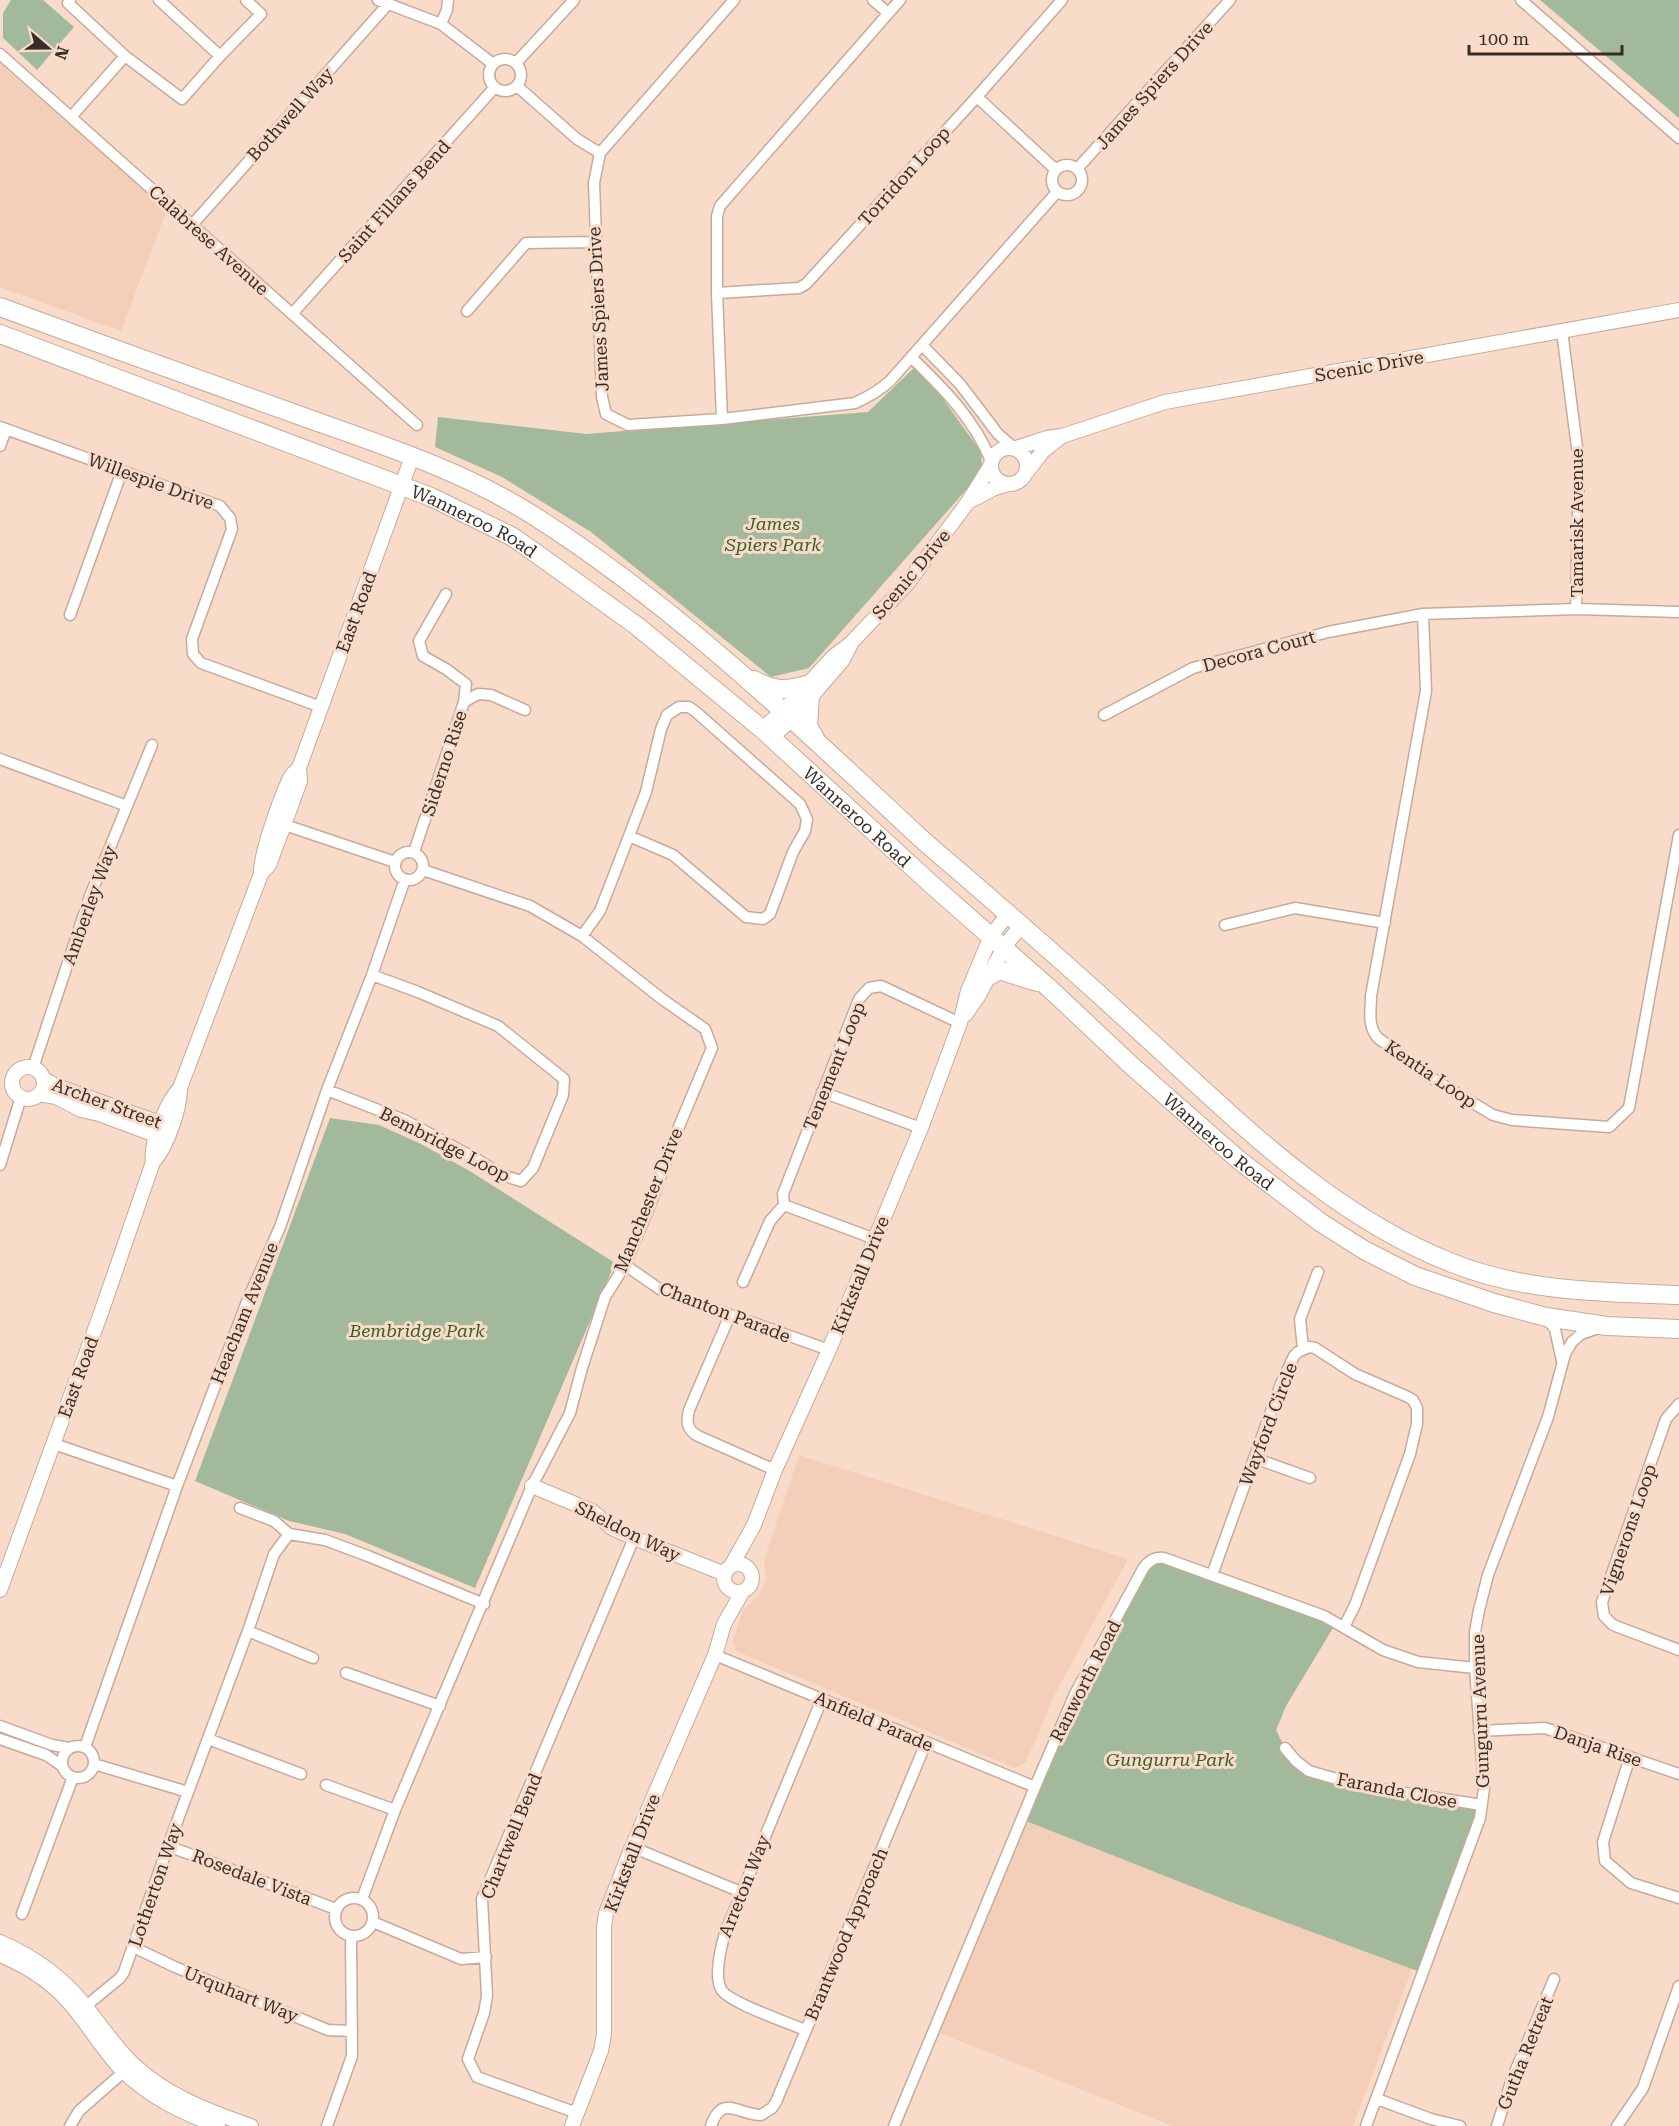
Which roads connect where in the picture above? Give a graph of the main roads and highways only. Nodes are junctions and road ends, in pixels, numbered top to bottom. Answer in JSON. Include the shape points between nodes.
{"nodes":[{"id":1,"x":0,"y":307,"type":"edge"},
{"id":2,"x":61,"y":329,"type":"junction"},
{"id":3,"x":0,"y":334,"type":"edge"},
{"id":4,"x":159,"y":395,"type":"junction"},
{"id":5,"x":735,"y":669,"type":"junction"},
{"id":6,"x":818,"y":744,"type":"junction"},
{"id":7,"x":989,"y":976,"type":"road end"},
{"id":8,"x":1049,"y":987,"type":"junction"},
{"id":9,"x":1679,"y":1294,"type":"edge"},
{"id":10,"x":1679,"y":1329,"type":"edge"}],
"edges":[{"from":1,"to":2,"type":"highway","name":"Wanneroo Road"},
{"from":2,"to":4,"type":"highway","via":[[85,345],[166,375],[172,381],[171,388]]},
{"from":2,"to":5,"type":"highway","name":"Wanneroo Road","via":[[412,457],[483,487],[531,514],[645,595]]},
{"from":3,"to":4,"type":"highway","name":"Wanneroo Road"},
{"from":4,"to":8,"type":"highway","name":"Wanneroo Road","via":[[402,485],[511,536],[637,626],[767,734]]},
{"from":5,"to":6,"type":"highway","name":"Wanneroo Road"},
{"from":5,"to":6,"type":"highway","via":[[773,689],[809,691],[808,726]]},
{"from":6,"to":9,"type":"highway","name":"Wanneroo Road","via":[[1283,1160],[1341,1205],[1455,1264],[1577,1291]]},
{"from":7,"to":8,"type":"highway","via":[[999,970]]},
{"from":8,"to":10,"type":"highway","name":"Wanneroo Road","via":[[1240,1161],[1364,1250],[1415,1276],[1546,1317],[1607,1326]]}]}
